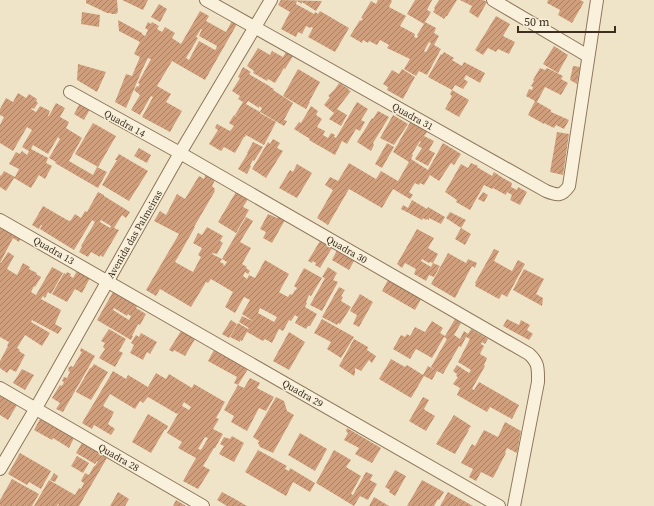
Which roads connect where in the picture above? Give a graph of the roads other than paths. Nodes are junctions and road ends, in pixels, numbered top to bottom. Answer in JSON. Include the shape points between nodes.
{"nodes":[{"id":1,"x":206,"y":0,"type":"edge"},
{"id":2,"x":271,"y":0,"type":"edge"},
{"id":3,"x":493,"y":0,"type":"edge"},
{"id":4,"x":597,"y":0,"type":"edge"},
{"id":5,"x":255,"y":28,"type":"junction"},
{"id":6,"x":588,"y":56,"type":"junction"},
{"id":7,"x":70,"y":92,"type":"dead end"},
{"id":8,"x":180,"y":153,"type":"junction"},
{"id":9,"x":0,"y":220,"type":"edge"},
{"id":10,"x":107,"y":281,"type":"junction"},
{"id":11,"x":0,"y":388,"type":"edge"},
{"id":12,"x":36,"y":408,"type":"junction"},
{"id":13,"x":0,"y":469,"type":"edge"},
{"id":14,"x":203,"y":506,"type":"edge"},
{"id":15,"x":499,"y":506,"type":"edge"},
{"id":16,"x":514,"y":506,"type":"edge"}],
"edges":[{"from":1,"to":5,"type":"street"},
{"from":2,"to":5,"type":"street","name":"Avenida das Palmeiras"},
{"from":3,"to":6,"type":"street"},
{"from":4,"to":6,"type":"street"},
{"from":5,"to":6,"type":"street","name":"Quadra 31","via":[[555,195],[565,192],[569,186]]},
{"from":5,"to":8,"type":"street","name":"Avenida das Palmeiras"},
{"from":7,"to":8,"type":"street","name":"Quadra 14"},
{"from":8,"to":10,"type":"street","name":"Avenida das Palmeiras"},
{"from":8,"to":16,"type":"street","name":"Quadra 30","via":[[534,359],[538,369],[538,382]]},
{"from":9,"to":10,"type":"street","name":"Quadra 13"},
{"from":10,"to":12,"type":"street","name":"Avenida das Palmeiras"},
{"from":10,"to":15,"type":"street","name":"Quadra 29"},
{"from":11,"to":12,"type":"street","name":"Quadra 28"},
{"from":12,"to":13,"type":"street","name":"Avenida das Palmeiras"},
{"from":12,"to":14,"type":"street","name":"Quadra 28"}]}
